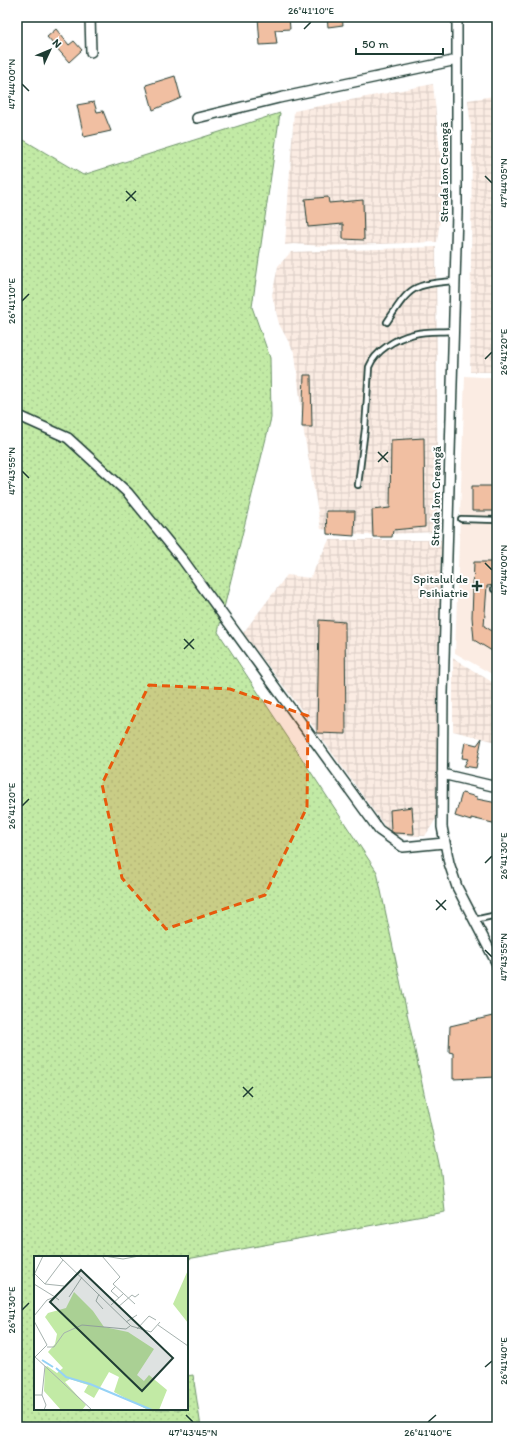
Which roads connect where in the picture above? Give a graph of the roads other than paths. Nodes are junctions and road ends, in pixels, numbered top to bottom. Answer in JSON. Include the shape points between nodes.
{"nodes":[{"id":1,"x":90,"y":17,"type":"edge"},
{"id":2,"x":457,"y":17,"type":"edge"},
{"id":3,"x":91,"y":52,"type":"dead end"},
{"id":4,"x":457,"y":60,"type":"junction"},
{"id":5,"x":197,"y":118,"type":"dead end"},
{"id":6,"x":454,"y":281,"type":"junction"},
{"id":7,"x":387,"y":322,"type":"dead end"},
{"id":8,"x":452,"y":331,"type":"junction"},
{"id":9,"x":17,"y":415,"type":"edge"},
{"id":10,"x":358,"y":485,"type":"dead end"},
{"id":11,"x":461,"y":520,"type":"dead end"},
{"id":12,"x":497,"y":520,"type":"edge"},
{"id":13,"x":442,"y":774,"type":"junction"},
{"id":14,"x":497,"y":787,"type":"edge"},
{"id":15,"x":444,"y":843,"type":"junction"},
{"id":16,"x":497,"y":915,"type":"edge"},
{"id":17,"x":474,"y":920,"type":"junction"},
{"id":18,"x":497,"y":964,"type":"edge"}],
"edges":[{"from":1,"to":3,"type":"street"},
{"from":2,"to":4,"type":"street","name":"Strada Ion Creangă"},
{"from":4,"to":5,"type":"street"},
{"from":4,"to":6,"type":"street","name":"Strada Ion Creangă"},
{"from":6,"to":7,"type":"lane","via":[[415,287]]},
{"from":6,"to":8,"type":"street","name":"Strada Ion Creangă"},
{"from":8,"to":10,"type":"lane","via":[[414,334],[379,352],[372,359],[369,367]]},
{"from":8,"to":13,"type":"street","name":"Strada Ion Creangă"},
{"from":9,"to":15,"type":"street","via":[[68,438],[128,493],[183,560],[379,830],[403,847]]},
{"from":11,"to":12,"type":"lane"},
{"from":13,"to":14,"type":"street"},
{"from":13,"to":15,"type":"street","name":"Strada Ion Creangă"},
{"from":15,"to":17,"type":"street","name":"Strada Ion Creangă","via":[[458,887]]},
{"from":16,"to":17,"type":"lane"},
{"from":17,"to":18,"type":"street","name":"Strada Ion Creangă"}]}
